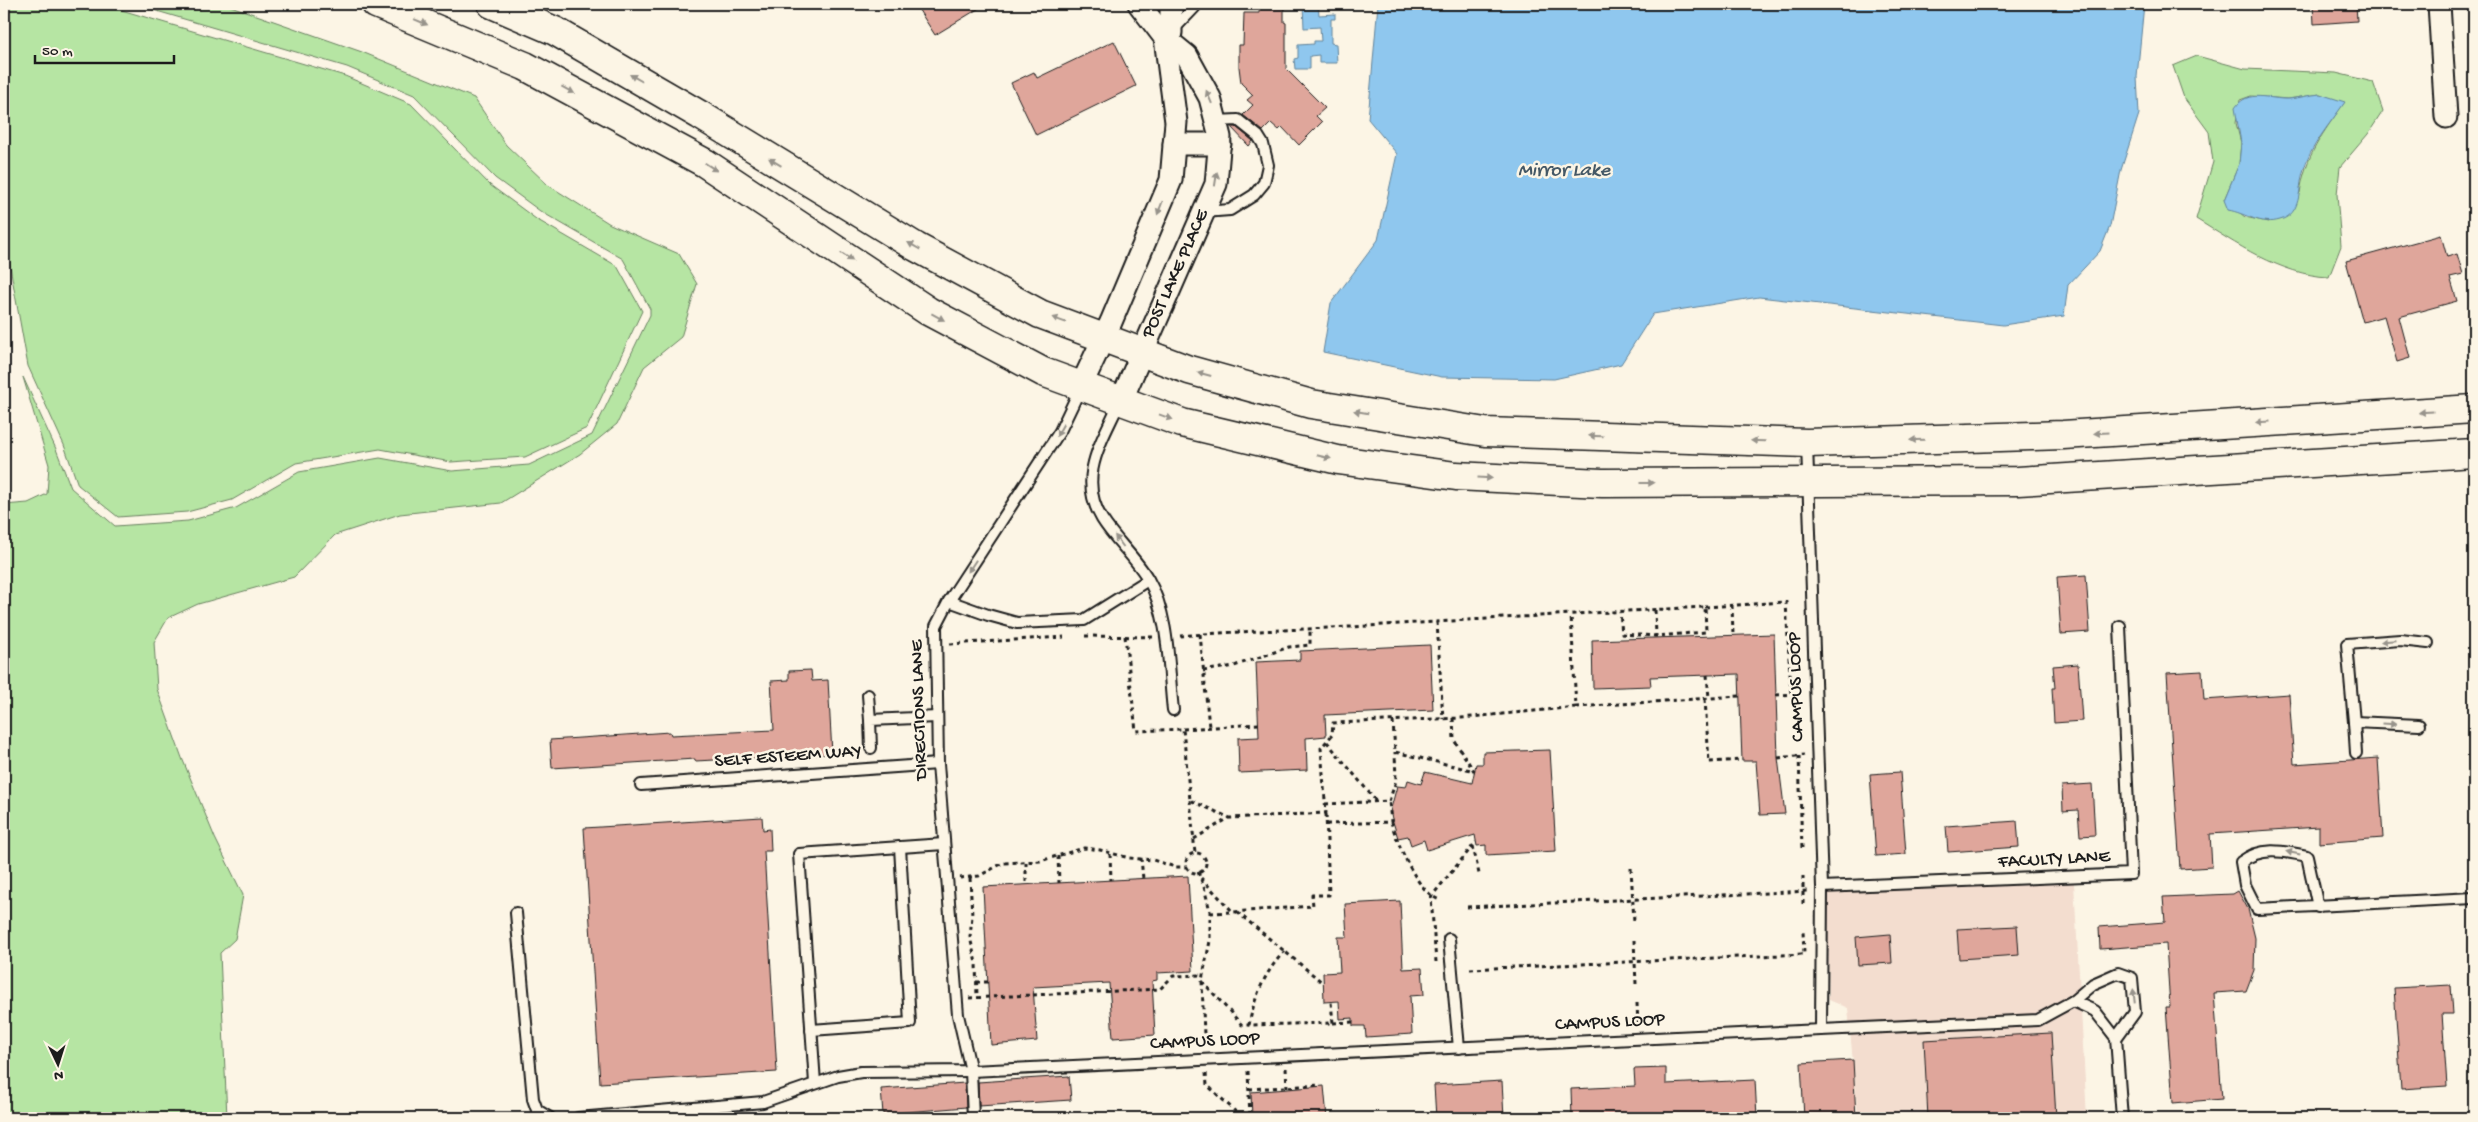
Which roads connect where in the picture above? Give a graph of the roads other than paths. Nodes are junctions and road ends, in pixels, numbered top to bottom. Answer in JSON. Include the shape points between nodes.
{"nodes":[{"id":1,"x":376,"y":4,"type":"edge"},
{"id":2,"x":492,"y":4,"type":"edge"},
{"id":3,"x":1139,"y":4,"type":"edge"},
{"id":4,"x":1170,"y":4,"type":"edge"},
{"id":5,"x":1196,"y":4,"type":"edge"},
{"id":6,"x":2439,"y":4,"type":"edge"},
{"id":7,"x":1168,"y":36,"type":"junction"},
{"id":8,"x":2446,"y":117,"type":"dead end"},
{"id":9,"x":1216,"y":121,"type":"junction"},
{"id":10,"x":1174,"y":144,"type":"junction"},
{"id":11,"x":1220,"y":144,"type":"junction"},
{"id":12,"x":1204,"y":212,"type":"junction"},
{"id":13,"x":1104,"y":338,"type":"junction"},
{"id":14,"x":1141,"y":352,"type":"junction"},
{"id":15,"x":1081,"y":386,"type":"junction"},
{"id":16,"x":1121,"y":400,"type":"junction"},
{"id":17,"x":2474,"y":409,"type":"edge"},
{"id":18,"x":1807,"y":443,"type":"junction"},
{"id":19,"x":2474,"y":453,"type":"edge"},
{"id":20,"x":1808,"y":482,"type":"junction"},
{"id":21,"x":1148,"y":580,"type":"junction"},
{"id":22,"x":949,"y":601,"type":"junction"},
{"id":23,"x":2120,"y":626,"type":"dead end"},
{"id":24,"x":2428,"y":643,"type":"dead end"},
{"id":25,"x":868,"y":695,"type":"dead end"},
{"id":26,"x":1173,"y":710,"type":"dead end"},
{"id":27,"x":937,"y":716,"type":"junction"},
{"id":28,"x":870,"y":720,"type":"junction"},
{"id":29,"x":2354,"y":722,"type":"junction"},
{"id":30,"x":2420,"y":725,"type":"dead end"},
{"id":31,"x":871,"y":748,"type":"dead end"},
{"id":32,"x":2356,"y":753,"type":"dead end"},
{"id":33,"x":938,"y":764,"type":"junction"},
{"id":34,"x":640,"y":785,"type":"dead end"},
{"id":35,"x":944,"y":844,"type":"junction"},
{"id":36,"x":900,"y":847,"type":"junction"},
{"id":37,"x":1822,"y":888,"type":"junction"},
{"id":38,"x":2474,"y":898,"type":"edge"},
{"id":39,"x":2318,"y":907,"type":"junction"},
{"id":40,"x":516,"y":913,"type":"dead end"},
{"id":41,"x":1449,"y":939,"type":"dead end"},
{"id":42,"x":2073,"y":1001,"type":"junction"},
{"id":43,"x":811,"y":1030,"type":"junction"},
{"id":44,"x":1822,"y":1030,"type":"junction"},
{"id":45,"x":2116,"y":1038,"type":"junction"},
{"id":46,"x":1459,"y":1048,"type":"junction"},
{"id":47,"x":972,"y":1071,"type":"junction"},
{"id":48,"x":815,"y":1083,"type":"junction"},
{"id":49,"x":550,"y":1118,"type":"edge"},
{"id":50,"x":578,"y":1118,"type":"edge"},
{"id":51,"x":973,"y":1118,"type":"edge"},
{"id":52,"x":2122,"y":1118,"type":"edge"}],
"edges":[{"from":1,"to":15,"type":"main road","one_way":true,"via":[[525,66],[697,158],[928,311],[1043,372]]},
{"from":13,"to":2,"type":"main road","one_way":true,"via":[[1040,314],[916,247],[555,31]]},
{"from":3,"to":7,"type":"street","name":"POST LAKE PLACE"},
{"from":4,"to":7,"type":"street","name":"POST LAKE PLACE"},
{"from":5,"to":7,"type":"lane"},
{"from":6,"to":8,"type":"street"},
{"from":9,"to":7,"type":"street","name":"POST LAKE PLACE","one_way":true,"via":[[1210,98],[1187,56]]},
{"from":7,"to":10,"type":"street","name":"POST LAKE PLACE","via":[[1176,122]]},
{"from":9,"to":11,"type":"street","name":"POST LAKE PLACE"},
{"from":9,"to":12,"type":"lane","via":[[1238,120],[1258,136],[1268,164],[1264,183],[1254,195],[1230,210]]},
{"from":10,"to":11,"type":"street"},
{"from":10,"to":13,"type":"street","name":"POST LAKE PLACE","one_way":true,"via":[[1171,180]]},
{"from":12,"to":11,"type":"street","name":"POST LAKE PLACE","one_way":true,"via":[[1216,184]]},
{"from":12,"to":14,"type":"street","name":"POST LAKE PLACE"},
{"from":13,"to":14,"type":"main road"},
{"from":13,"to":15,"type":"street","name":"POST LAKE PLACE"},
{"from":14,"to":16,"type":"street","name":"POST LAKE PLACE"},
{"from":18,"to":14,"type":"main road","one_way":true,"via":[[1485,432],[1311,404],[1189,370]]},
{"from":15,"to":16,"type":"main road"},
{"from":15,"to":22,"type":"lane","name":"DIRECTIONS LANE","one_way":true,"via":[[1060,431]]},
{"from":16,"to":20,"type":"main road","one_way":true,"via":[[1182,423],[1338,460],[1456,476],[1602,483]]},
{"from":21,"to":16,"type":"lane","one_way":true,"via":[[1101,518],[1090,490],[1093,462]]},
{"from":17,"to":18,"type":"main road","one_way":true,"via":[[2063,435]]},
{"from":18,"to":20,"type":"lane","name":"CAMPUS LOOP"},
{"from":19,"to":20,"type":"main road","via":[[2018,481]]},
{"from":20,"to":37,"type":"lane","name":"CAMPUS LOOP"},
{"from":21,"to":22,"type":"lane","via":[[1084,620],[1017,623]]},
{"from":21,"to":26,"type":"lane","via":[[1162,616]]},
{"from":22,"to":27,"type":"lane","name":"DIRECTIONS LANE","via":[[936,626]]},
{"from":23,"to":37,"type":"lane","name":"FACULTY LANE","via":[[2131,874]]},
{"from":24,"to":29,"type":"lane","one_way":true,"via":[[2400,640],[2347,644]]},
{"from":25,"to":28,"type":"lane"},
{"from":27,"to":28,"type":"lane"},
{"from":27,"to":33,"type":"lane","name":"DIRECTIONS LANE"},
{"from":28,"to":31,"type":"lane"},
{"from":29,"to":30,"type":"lane","one_way":true},
{"from":29,"to":32,"type":"lane"},
{"from":33,"to":34,"type":"lane","name":"SELF ESTEEM WAY"},
{"from":33,"to":35,"type":"lane","name":"DIRECTIONS LANE"},
{"from":35,"to":36,"type":"lane"},
{"from":35,"to":47,"type":"lane","name":"DIRECTIONS LANE","via":[[958,1015]]},
{"from":36,"to":43,"type":"lane","via":[[910,1023]]},
{"from":36,"to":43,"type":"lane","via":[[798,854]]},
{"from":37,"to":44,"type":"lane","name":"CAMPUS LOOP"},
{"from":38,"to":39,"type":"lane"},
{"from":39,"to":39,"type":"lane","one_way":true,"via":[[2307,856],[2279,850],[2252,853],[2240,862],[2245,885],[2257,910]]},
{"from":40,"to":49,"type":"lane","via":[[532,1100],[537,1110]]},
{"from":41,"to":46,"type":"lane"},
{"from":42,"to":44,"type":"lane","via":[[2038,1020]]},
{"from":42,"to":45,"type":"lane","via":[[2095,1012]]},
{"from":45,"to":42,"type":"lane","one_way":true,"via":[[2135,1012],[2132,978],[2118,972],[2093,984]]},
{"from":43,"to":48,"type":"lane"},
{"from":44,"to":46,"type":"lane","name":"CAMPUS LOOP"},
{"from":45,"to":52,"type":"lane"},
{"from":46,"to":47,"type":"lane","name":"CAMPUS LOOP"},
{"from":47,"to":48,"type":"lane","name":"CAMPUS LOOP","via":[[861,1072]]},
{"from":47,"to":51,"type":"lane","name":"DIRECTIONS LANE"},
{"from":48,"to":50,"type":"lane","name":"CAMPUS LOOP","via":[[763,1102]]}]}
